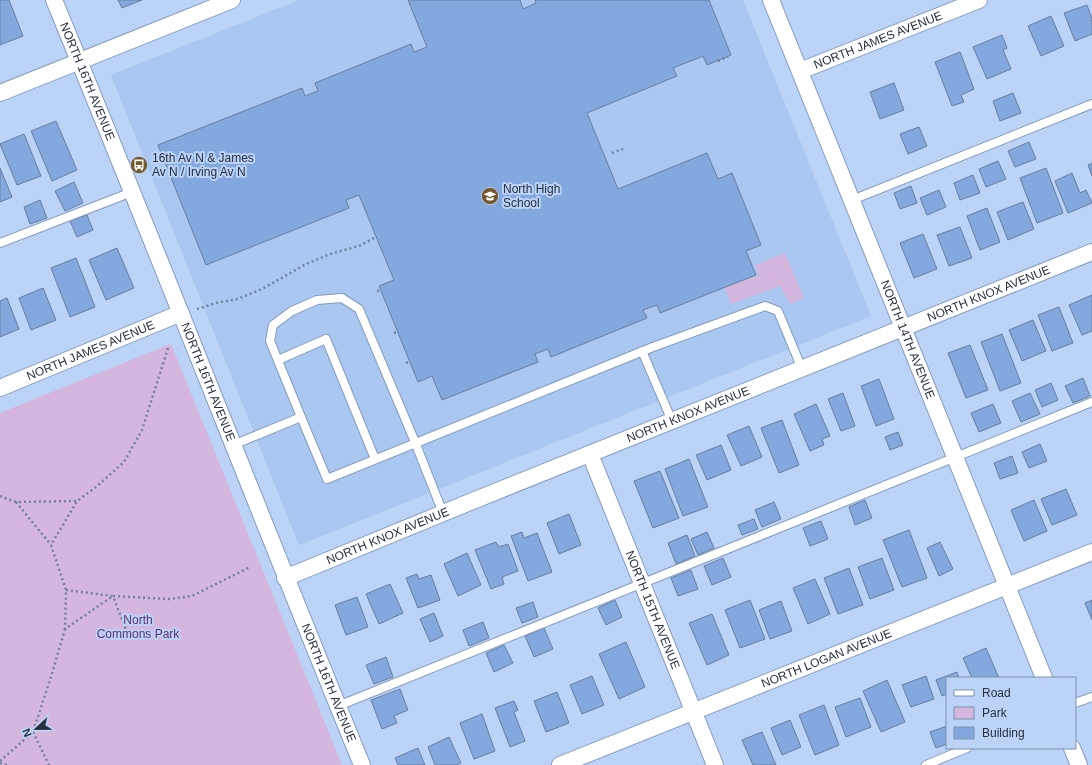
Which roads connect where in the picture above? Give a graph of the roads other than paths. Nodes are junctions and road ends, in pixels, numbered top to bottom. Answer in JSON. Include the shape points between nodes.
{"nodes":[{"id":1,"x":54,"y":0,"type":"edge"},
{"id":2,"x":232,"y":0,"type":"edge"},
{"id":3,"x":771,"y":0,"type":"edge"},
{"id":4,"x":978,"y":0,"type":"edge"},
{"id":5,"x":80,"y":62,"type":"junction"},
{"id":6,"x":800,"y":71,"type":"junction"},
{"id":7,"x":0,"y":93,"type":"edge"},
{"id":8,"x":1092,"y":104,"type":"edge"},
{"id":9,"x":132,"y":192,"type":"junction"},
{"id":10,"x":852,"y":200,"type":"junction"},
{"id":11,"x":0,"y":243,"type":"edge"},
{"id":12,"x":1092,"y":252,"type":"edge"},
{"id":13,"x":181,"y":313,"type":"junction"},
{"id":14,"x":904,"y":328,"type":"junction"},
{"id":15,"x":642,"y":351,"type":"junction"},
{"id":16,"x":278,"y":360,"type":"junction"},
{"id":17,"x":802,"y":369,"type":"junction"},
{"id":18,"x":0,"y":388,"type":"edge"},
{"id":19,"x":1092,"y":402,"type":"edge"},
{"id":20,"x":300,"y":417,"type":"junction"},
{"id":21,"x":672,"y":421,"type":"junction"},
{"id":22,"x":415,"y":442,"type":"junction"},
{"id":23,"x":233,"y":445,"type":"junction"},
{"id":24,"x":590,"y":454,"type":"junction"},
{"id":25,"x":956,"y":457,"type":"junction"},
{"id":26,"x":374,"y":460,"type":"junction"},
{"id":27,"x":443,"y":513,"type":"junction"},
{"id":28,"x":1092,"y":552,"type":"edge"},
{"id":29,"x":286,"y":578,"type":"junction"},
{"id":30,"x":642,"y":583,"type":"junction"},
{"id":31,"x":1008,"y":586,"type":"junction"},
{"id":32,"x":1044,"y":677,"type":"edge"},
{"id":33,"x":1092,"y":697,"type":"edge"},
{"id":34,"x":1076,"y":703,"type":"edge"},
{"id":35,"x":338,"y":706,"type":"junction"},
{"id":36,"x":694,"y":712,"type":"junction"},
{"id":37,"x":965,"y":749,"type":"edge"},
{"id":38,"x":1072,"y":749,"type":"edge"},
{"id":39,"x":362,"y":765,"type":"edge"},
{"id":40,"x":560,"y":765,"type":"edge"},
{"id":41,"x":715,"y":765,"type":"edge"},
{"id":42,"x":926,"y":765,"type":"edge"},
{"id":43,"x":1079,"y":765,"type":"edge"}],
"edges":[{"from":1,"to":5,"type":"street","name":"NORTH 16TH AVENUE"},
{"from":2,"to":5,"type":"street"},
{"from":3,"to":6,"type":"street","name":"NORTH 14TH AVENUE"},
{"from":4,"to":6,"type":"street","name":"NORTH JAMES AVENUE"},
{"from":5,"to":7,"type":"street"},
{"from":5,"to":9,"type":"street","name":"NORTH 16TH AVENUE"},
{"from":6,"to":10,"type":"street","name":"NORTH 14TH AVENUE"},
{"from":8,"to":10,"type":"lane"},
{"from":9,"to":11,"type":"lane"},
{"from":9,"to":13,"type":"street","name":"NORTH 16TH AVENUE"},
{"from":10,"to":14,"type":"street","name":"NORTH 14TH AVENUE"},
{"from":12,"to":14,"type":"street","name":"NORTH KNOX AVENUE"},
{"from":13,"to":18,"type":"street","name":"NORTH JAMES AVENUE"},
{"from":13,"to":23,"type":"street","name":"NORTH 16TH AVENUE"},
{"from":14,"to":17,"type":"street","name":"NORTH KNOX AVENUE"},
{"from":14,"to":25,"type":"street","name":"NORTH 14TH AVENUE"},
{"from":15,"to":17,"type":"lane","via":[[765,306],[778,311]]},
{"from":15,"to":21,"type":"lane"},
{"from":15,"to":22,"type":"lane"},
{"from":16,"to":20,"type":"lane"},
{"from":16,"to":22,"type":"lane","via":[[270,341],[273,325],[292,311],[317,300],[342,298],[359,309]]},
{"from":16,"to":26,"type":"lane","via":[[326,339]]},
{"from":17,"to":21,"type":"street","name":"NORTH KNOX AVENUE"},
{"from":19,"to":25,"type":"lane"},
{"from":20,"to":23,"type":"lane"},
{"from":20,"to":26,"type":"lane","via":[[327,479]]},
{"from":21,"to":24,"type":"street","name":"NORTH KNOX AVENUE"},
{"from":22,"to":26,"type":"lane"},
{"from":22,"to":27,"type":"lane"},
{"from":23,"to":29,"type":"street","name":"NORTH 16TH AVENUE"},
{"from":24,"to":27,"type":"street","name":"NORTH KNOX AVENUE"},
{"from":24,"to":30,"type":"street","name":"NORTH 15TH AVENUE"},
{"from":25,"to":30,"type":"lane"},
{"from":25,"to":31,"type":"street","name":"NORTH 14TH AVENUE"},
{"from":27,"to":29,"type":"street","name":"NORTH KNOX AVENUE"},
{"from":28,"to":31,"type":"street","name":"NORTH LOGAN AVENUE"},
{"from":29,"to":35,"type":"street","name":"NORTH 16TH AVENUE"},
{"from":30,"to":35,"type":"lane"},
{"from":30,"to":36,"type":"street","name":"NORTH 15TH AVENUE"},
{"from":31,"to":32,"type":"street","name":"NORTH 14TH AVENUE"},
{"from":31,"to":36,"type":"street","name":"NORTH LOGAN AVENUE"},
{"from":33,"to":34,"type":"lane"},
{"from":35,"to":39,"type":"street","name":"NORTH 16TH AVENUE"},
{"from":36,"to":40,"type":"street","name":"NORTH LOGAN AVENUE"},
{"from":36,"to":41,"type":"street","name":"NORTH 15TH AVENUE"},
{"from":37,"to":42,"type":"lane"},
{"from":38,"to":43,"type":"street"}]}
